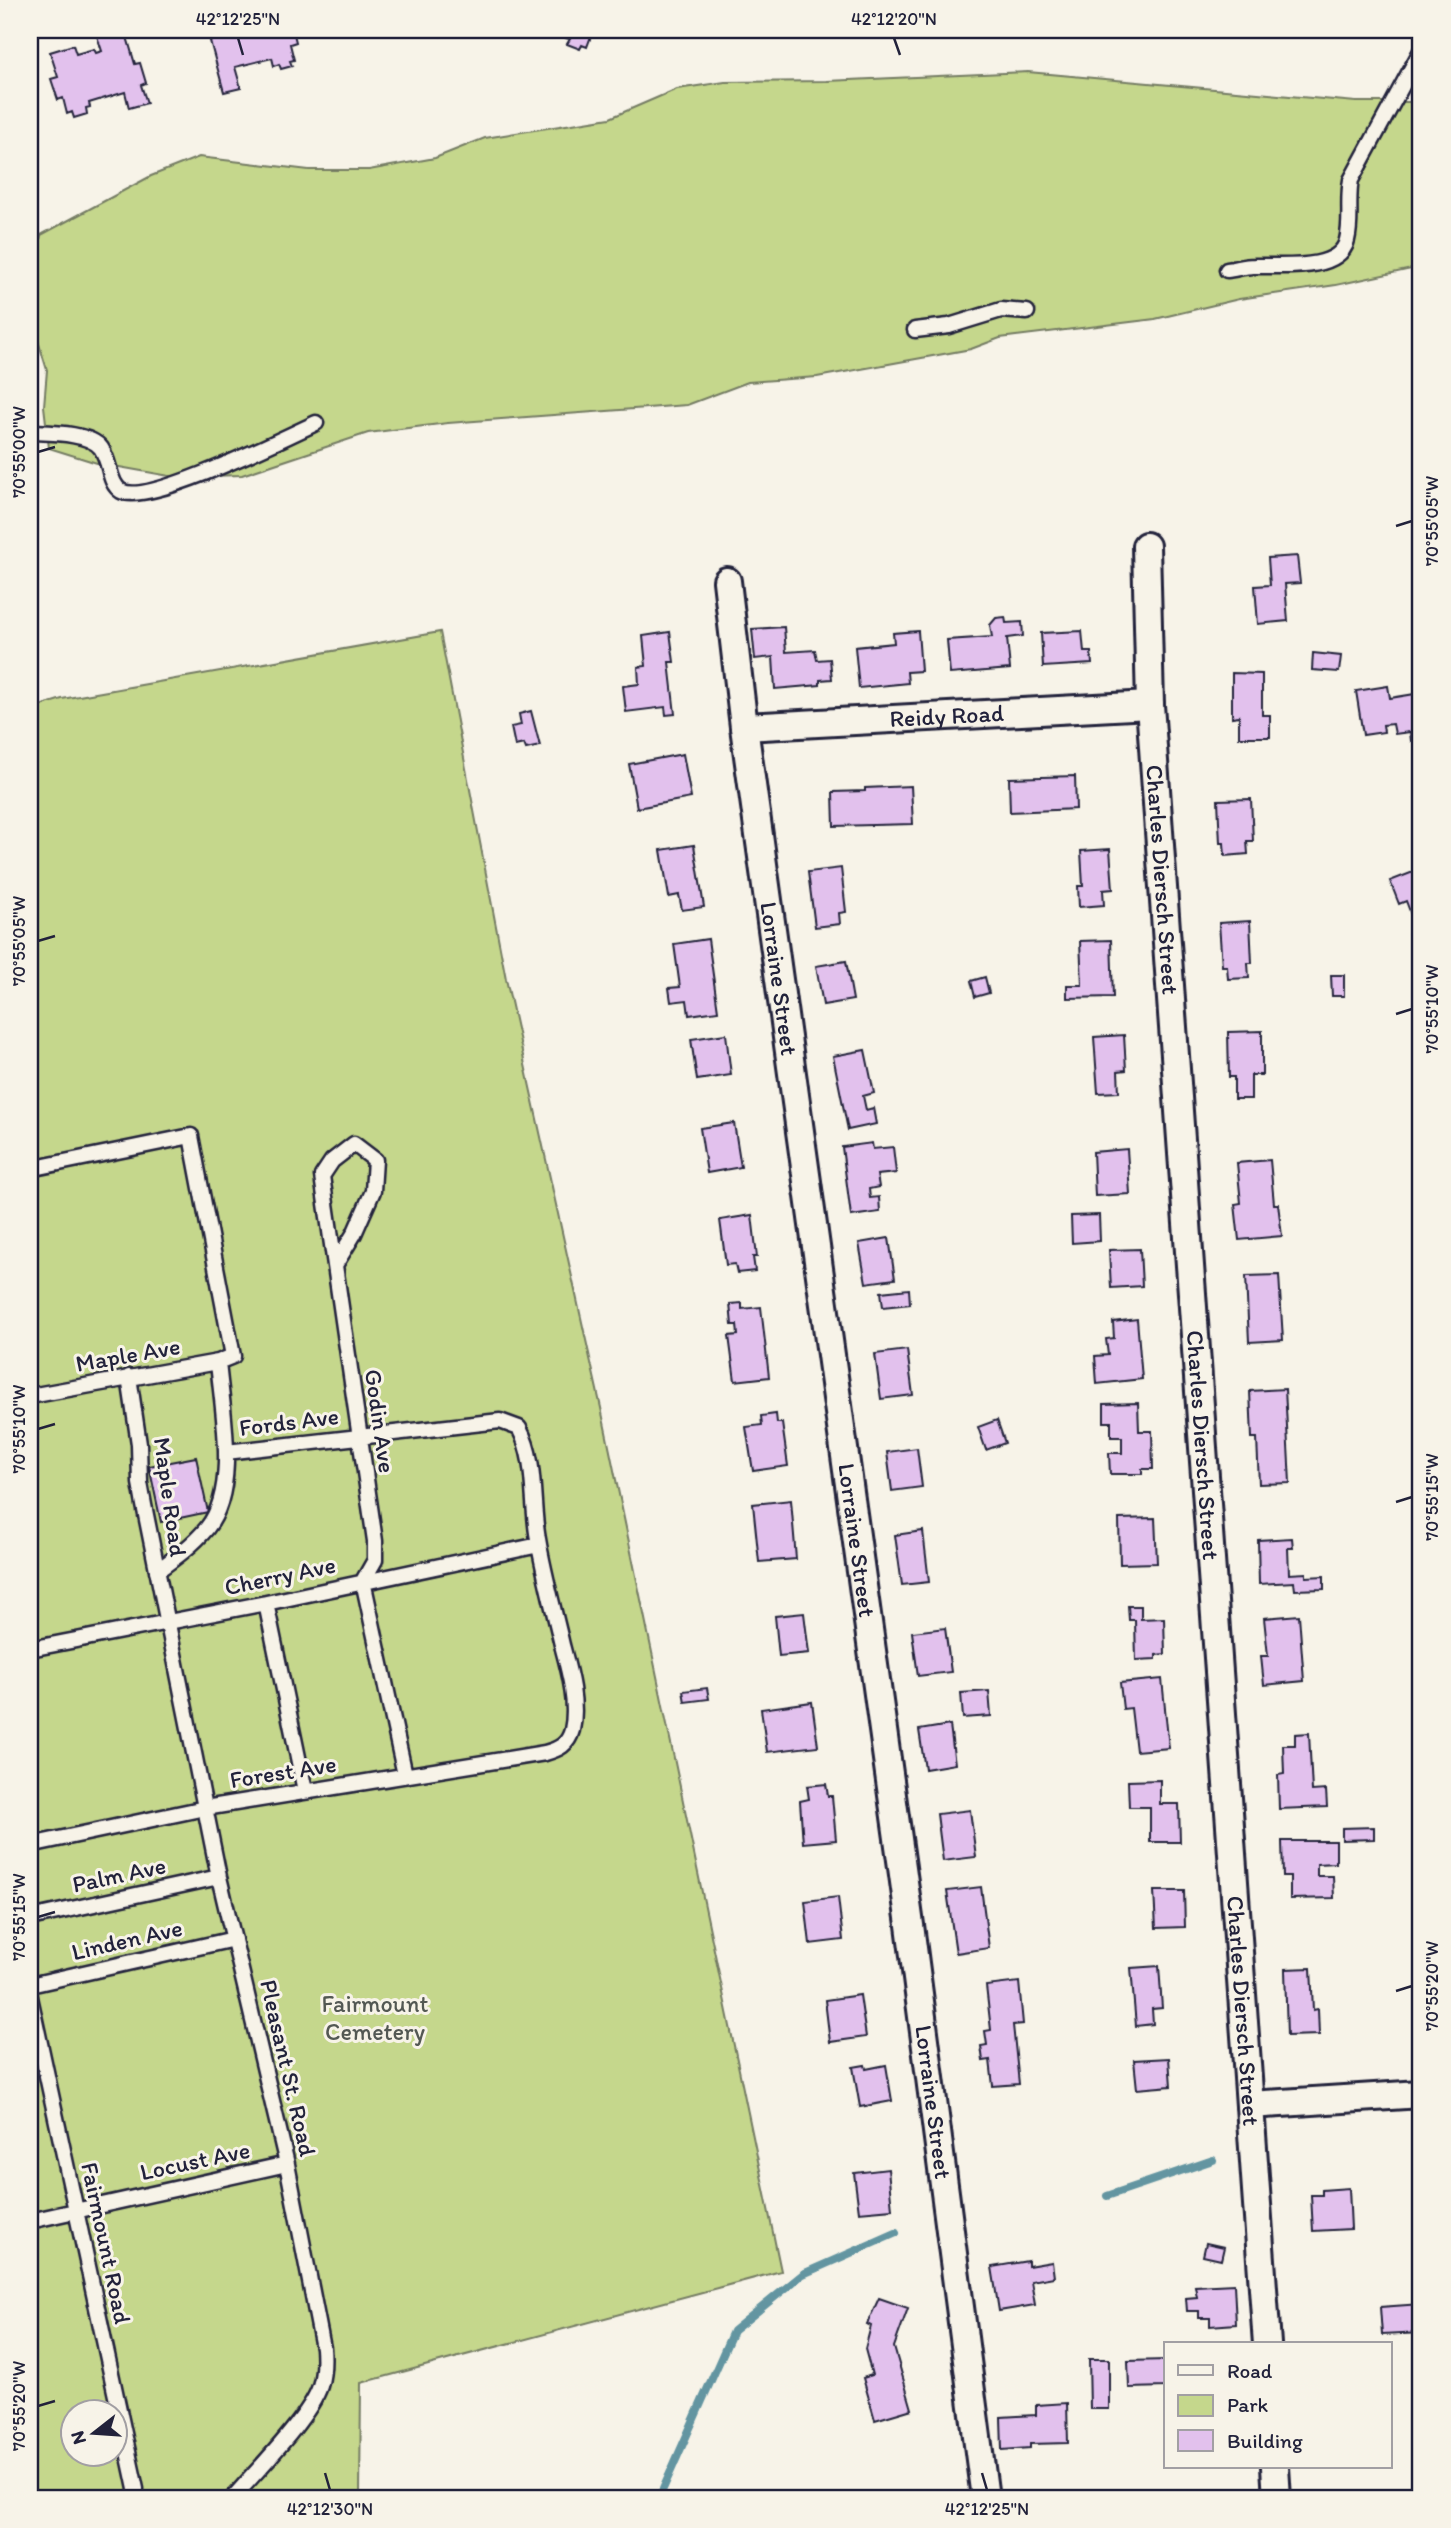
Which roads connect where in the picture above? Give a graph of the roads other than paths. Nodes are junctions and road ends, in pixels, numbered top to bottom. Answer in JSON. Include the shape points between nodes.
{"nodes":[{"id":1,"x":1421,"y":51,"type":"edge"},
{"id":2,"x":1227,"y":271,"type":"dead end"},
{"id":3,"x":1027,"y":312,"type":"dead end"},
{"id":4,"x":915,"y":330,"type":"dead end"},
{"id":5,"x":316,"y":423,"type":"dead end"},
{"id":6,"x":30,"y":432,"type":"edge"},
{"id":7,"x":1146,"y":546,"type":"dead end"},
{"id":8,"x":727,"y":581,"type":"dead end"},
{"id":9,"x":1150,"y":705,"type":"junction"},
{"id":10,"x":744,"y":727,"type":"junction"},
{"id":11,"x":30,"y":1170,"type":"edge"},
{"id":12,"x":335,"y":1265,"type":"junction"},
{"id":13,"x":218,"y":1362,"type":"junction"},
{"id":14,"x":129,"y":1377,"type":"junction"},
{"id":15,"x":30,"y":1396,"type":"edge"},
{"id":16,"x":358,"y":1437,"type":"junction"},
{"id":17,"x":226,"y":1452,"type":"junction"},
{"id":18,"x":539,"y":1545,"type":"junction"},
{"id":19,"x":158,"y":1572,"type":"junction"},
{"id":20,"x":363,"y":1581,"type":"junction"},
{"id":21,"x":266,"y":1603,"type":"junction"},
{"id":22,"x":167,"y":1622,"type":"junction"},
{"id":23,"x":30,"y":1649,"type":"edge"},
{"id":24,"x":405,"y":1775,"type":"junction"},
{"id":25,"x":304,"y":1791,"type":"junction"},
{"id":26,"x":205,"y":1808,"type":"junction"},
{"id":27,"x":30,"y":1845,"type":"edge"},
{"id":28,"x":219,"y":1877,"type":"junction"},
{"id":29,"x":30,"y":1918,"type":"edge"},
{"id":30,"x":234,"y":1939,"type":"junction"},
{"id":31,"x":30,"y":1986,"type":"edge"},
{"id":32,"x":30,"y":1997,"type":"edge"},
{"id":33,"x":1421,"y":2094,"type":"edge"},
{"id":34,"x":1250,"y":2105,"type":"junction"},
{"id":35,"x":287,"y":2164,"type":"junction"},
{"id":36,"x":77,"y":2210,"type":"junction"},
{"id":37,"x":30,"y":2221,"type":"edge"},
{"id":38,"x":1267,"y":2342,"type":"edge"},
{"id":39,"x":1275,"y":2468,"type":"edge"},
{"id":40,"x":135,"y":2498,"type":"edge"},
{"id":41,"x":233,"y":2498,"type":"edge"},
{"id":42,"x":985,"y":2498,"type":"edge"},
{"id":43,"x":1277,"y":2498,"type":"edge"}],
"edges":[{"from":1,"to":2,"type":"lane","via":[[1351,180],[1347,240],[1342,250],[1302,266]]},
{"from":3,"to":4,"type":"lane","via":[[1001,310],[949,326]]},
{"from":5,"to":6,"type":"lane","via":[[212,470],[129,494],[114,484],[95,442]]},
{"from":7,"to":9,"type":"street","name":"Charles Diersch Street"},
{"from":8,"to":10,"type":"street","name":"Lorraine Street"},
{"from":9,"to":10,"type":"street","name":"Reidy Road"},
{"from":9,"to":34,"type":"street","name":"Charles Diersch Street"},
{"from":10,"to":42,"type":"street","name":"Lorraine Street","via":[[911,1924]]},
{"from":11,"to":13,"type":"lane","name":"Maple Ave","via":[[191,1136],[233,1356]]},
{"from":12,"to":12,"type":"lane","name":"Godin Ave","via":[[322,1177],[332,1161],[354,1144],[375,1160],[373,1191]]},
{"from":12,"to":16,"type":"lane","name":"Godin Ave"},
{"from":13,"to":14,"type":"lane","name":"Maple Ave"},
{"from":13,"to":17,"type":"lane"},
{"from":14,"to":15,"type":"lane","name":"Maple Ave"},
{"from":14,"to":19,"type":"lane","name":"Maple Road","via":[[140,1483]]},
{"from":16,"to":17,"type":"lane","name":"Fords Ave"},
{"from":16,"to":18,"type":"lane","name":"Fords Ave","via":[[500,1421],[519,1428],[525,1439]]},
{"from":16,"to":20,"type":"lane","name":"Godin Ave","via":[[375,1560]]},
{"from":17,"to":19,"type":"lane","via":[[225,1481],[209,1526]]},
{"from":18,"to":20,"type":"lane","name":"Cherry Ave"},
{"from":18,"to":24,"type":"lane","name":"Forest Ave","via":[[569,1670],[573,1707],[572,1730],[566,1742],[561,1749],[545,1753]]},
{"from":19,"to":22,"type":"lane","name":"Maple Road"},
{"from":20,"to":21,"type":"lane","name":"Cherry Ave"},
{"from":20,"to":24,"type":"lane"},
{"from":21,"to":22,"type":"lane","name":"Cherry Ave"},
{"from":21,"to":25,"type":"lane"},
{"from":22,"to":23,"type":"lane","name":"Cherry Ave"},
{"from":22,"to":26,"type":"lane","name":"Pleasant St. Road"},
{"from":24,"to":25,"type":"lane","name":"Forest Ave"},
{"from":25,"to":26,"type":"lane","name":"Forest Ave"},
{"from":26,"to":27,"type":"lane","name":"Forest Ave"},
{"from":26,"to":28,"type":"lane","name":"Pleasant St. Road"},
{"from":28,"to":29,"type":"lane","name":"Palm Ave"},
{"from":28,"to":30,"type":"lane","name":"Pleasant St. Road"},
{"from":30,"to":31,"type":"lane","name":"Linden Ave"},
{"from":30,"to":35,"type":"lane","name":"Pleasant St. Road"},
{"from":32,"to":36,"type":"lane","name":"Fairmount Road"},
{"from":33,"to":34,"type":"street"},
{"from":34,"to":38,"type":"street","name":"Charles Diersch Street"},
{"from":35,"to":36,"type":"lane","name":"Locust Ave"},
{"from":35,"to":41,"type":"lane","name":"Pleasant St. Road","via":[[324,2367],[320,2388],[300,2419]]},
{"from":36,"to":37,"type":"lane","name":"Locust Ave"},
{"from":36,"to":40,"type":"lane","name":"Fairmount Road"},
{"from":39,"to":43,"type":"street"}]}
